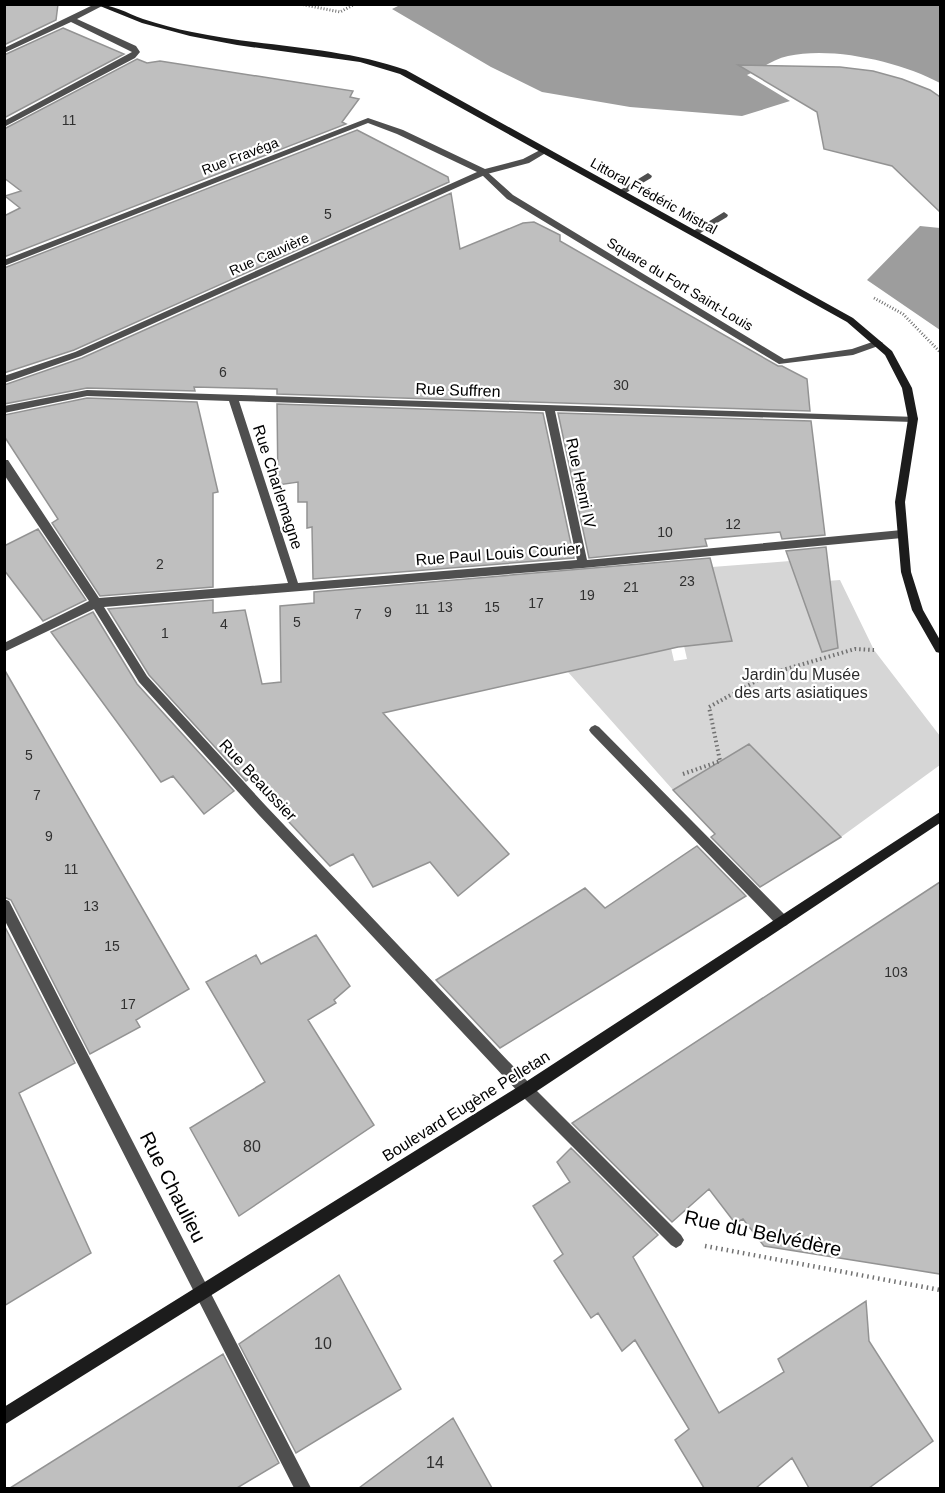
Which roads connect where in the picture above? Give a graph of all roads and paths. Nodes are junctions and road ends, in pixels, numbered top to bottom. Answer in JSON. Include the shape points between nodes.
{"nodes":[{"id":1,"x":300,"y":4,"type":"edge"},
{"id":2,"x":355,"y":4,"type":"edge"},
{"id":3,"x":99,"y":5,"type":"edge"},
{"id":4,"x":73,"y":20,"type":"junction"},
{"id":5,"x":4,"y":51,"type":"edge"},
{"id":6,"x":4,"y":125,"type":"edge"},
{"id":7,"x":545,"y":151,"type":"junction"},
{"id":8,"x":484,"y":172,"type":"junction"},
{"id":9,"x":648,"y":176,"type":"dead end"},
{"id":10,"x":621,"y":192,"type":"junction"},
{"id":11,"x":724,"y":215,"type":"dead end"},
{"id":12,"x":694,"y":233,"type":"junction"},
{"id":13,"x":4,"y":263,"type":"edge"},
{"id":14,"x":878,"y":343,"type":"junction"},
{"id":15,"x":4,"y":381,"type":"edge"},
{"id":16,"x":233,"y":397,"type":"junction"},
{"id":17,"x":549,"y":408,"type":"junction"},
{"id":18,"x":4,"y":410,"type":"edge"},
{"id":19,"x":913,"y":419,"type":"junction"},
{"id":20,"x":4,"y":463,"type":"edge"},
{"id":21,"x":902,"y":534,"type":"junction"},
{"id":22,"x":584,"y":564,"type":"junction"},
{"id":23,"x":294,"y":586,"type":"junction"},
{"id":24,"x":96,"y":603,"type":"junction"},
{"id":25,"x":4,"y":648,"type":"edge"},
{"id":26,"x":874,"y":650,"type":"dead end"},
{"id":27,"x":940,"y":650,"type":"edge"},
{"id":28,"x":595,"y":730,"type":"dead end"},
{"id":29,"x":720,"y":761,"type":"dead end"},
{"id":30,"x":940,"y":817,"type":"edge"},
{"id":31,"x":4,"y":905,"type":"edge"},
{"id":32,"x":782,"y":921,"type":"junction"},
{"id":33,"x":526,"y":1090,"type":"junction"},
{"id":34,"x":676,"y":1240,"type":"joint"},
{"id":35,"x":940,"y":1290,"type":"edge"},
{"id":36,"x":203,"y":1291,"type":"junction"},
{"id":37,"x":4,"y":1417,"type":"edge"},
{"id":38,"x":303,"y":1488,"type":"edge"}],
"edges":[{"from":1,"to":2,"type":"path","via":[[340,12]]},
{"from":3,"to":4,"type":"street"},
{"from":3,"to":7,"type":"main road","name":"Littoral Frédéric Mistral","via":[[197,38],[390,66]]},
{"from":4,"to":5,"type":"street"},
{"from":4,"to":6,"type":"street","via":[[133,48],[134,54]]},
{"from":7,"to":8,"type":"street","name":"Rue Cauvière","via":[[526,161]]},
{"from":7,"to":10,"type":"main road","name":"Littoral Frédéric Mistral"},
{"from":8,"to":13,"type":"street","name":"Rue Fravéga","via":[[368,120]]},
{"from":8,"to":14,"type":"street","name":"Square du Fort Saint-Louis","via":[[510,197],[782,362],[853,352]]},
{"from":8,"to":15,"type":"street","name":"Rue Cauvière","via":[[78,354]]},
{"from":9,"to":10,"type":"street"},
{"from":10,"to":12,"type":"main road","name":"Littoral Frédéric Mistral"},
{"from":11,"to":12,"type":"street"},
{"from":12,"to":14,"type":"main road","name":"Littoral Frédéric Mistral","via":[[850,320]]},
{"from":14,"to":19,"type":"main road","name":"Littoral Frédéric Mistral","via":[[903,376]]},
{"from":16,"to":17,"type":"street","name":"Rue Suffren"},
{"from":16,"to":18,"type":"street","name":"Rue Suffren","via":[[87,393]]},
{"from":16,"to":23,"type":"street","name":"Rue Charlemagne"},
{"from":17,"to":19,"type":"street","name":"Rue Suffren"},
{"from":17,"to":22,"type":"street","name":"Rue Henri IV"},
{"from":19,"to":21,"type":"main road","name":"Littoral Frédéric Mistral","via":[[900,502]]},
{"from":20,"to":24,"type":"street","name":"Rue Beaussier"},
{"from":21,"to":22,"type":"street","name":"Rue Paul Louis Courier"},
{"from":21,"to":27,"type":"main road","name":"Littoral Frédéric Mistral","via":[[911,591]]},
{"from":22,"to":23,"type":"street","name":"Rue Paul Louis Courier"},
{"from":23,"to":24,"type":"street","name":"Rue Paul Louis Courier"},
{"from":24,"to":25,"type":"street"},
{"from":24,"to":33,"type":"street","name":"Rue Beaussier","via":[[143,680]]},
{"from":26,"to":29,"type":"path","via":[[855,648],[769,674],[709,707]]},
{"from":28,"to":32,"type":"street"},
{"from":30,"to":32,"type":"main road","name":"Boulevard Eugène Pelletan"},
{"from":31,"to":36,"type":"street","name":"Rue Chaulieu"},
{"from":32,"to":33,"type":"main road","name":"Boulevard Eugène Pelletan"},
{"from":33,"to":34,"type":"street","name":"Rue du Belvédère"},
{"from":33,"to":36,"type":"main road","name":"Boulevard Eugène Pelletan"},
{"from":34,"to":35,"type":"path","name":"Rue du Belvédère"},
{"from":36,"to":37,"type":"main road","name":"Boulevard Eugène Pelletan"},
{"from":36,"to":38,"type":"street","name":"Rue Chaulieu"}]}
